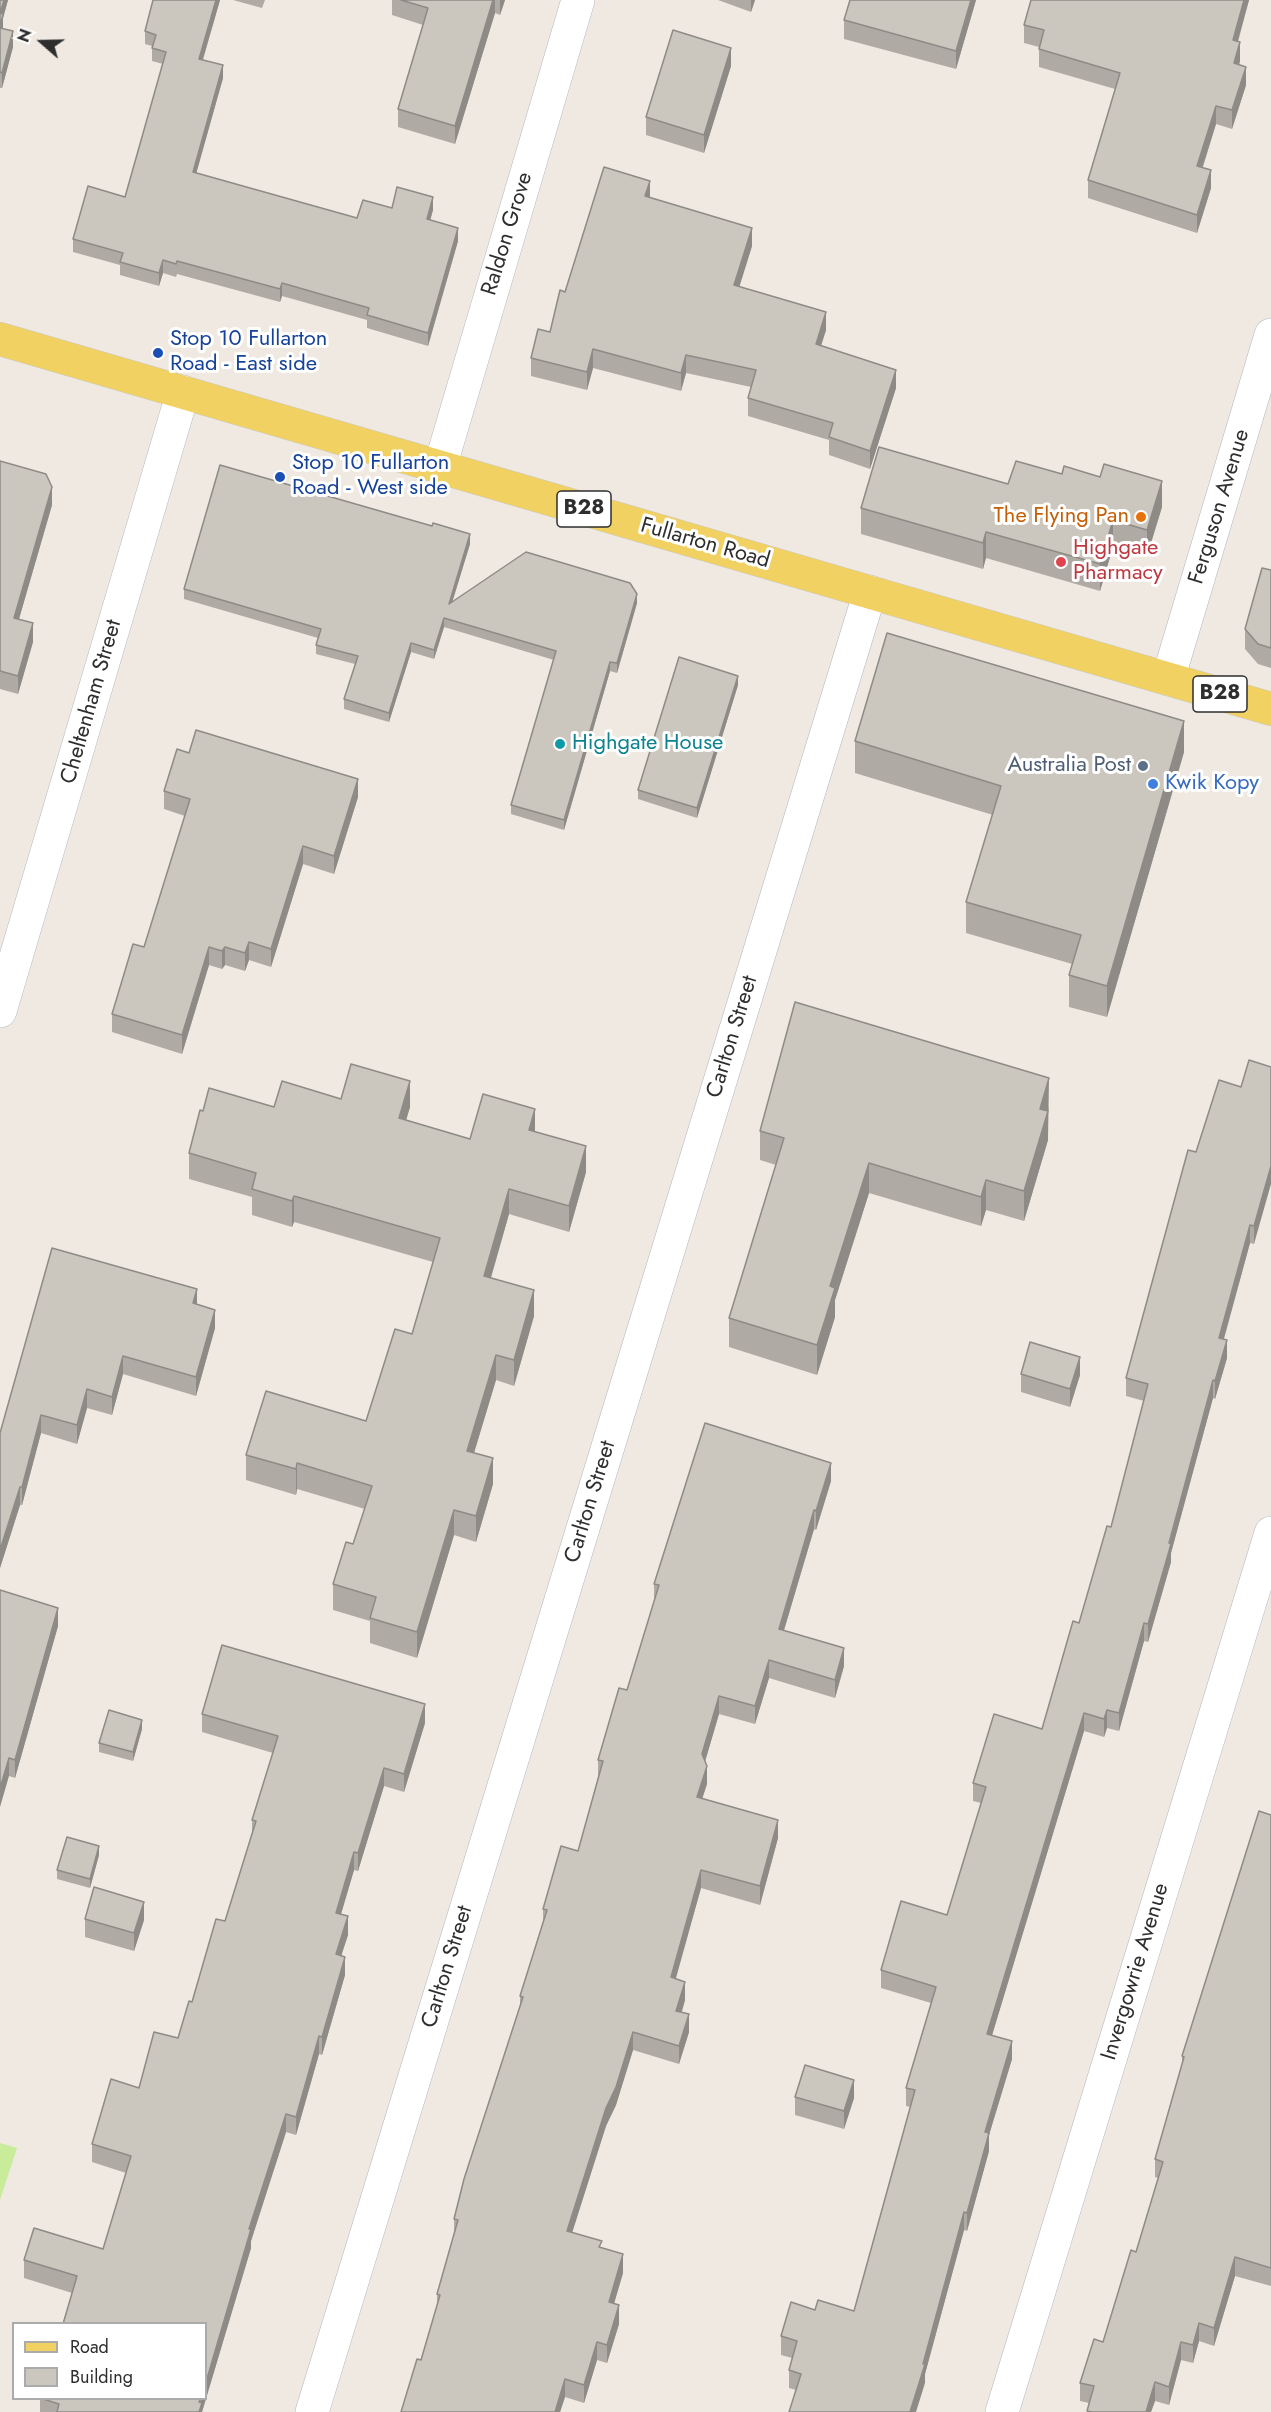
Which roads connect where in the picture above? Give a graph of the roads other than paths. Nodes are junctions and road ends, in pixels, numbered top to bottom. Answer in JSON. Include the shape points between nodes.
{"nodes":[{"id":1,"x":578,"y":0,"type":"edge"},
{"id":2,"x":1271,"y":335,"type":"edge"},
{"id":3,"x":0,"y":339,"type":"edge"},
{"id":4,"x":183,"y":392,"type":"junction"},
{"id":5,"x":440,"y":467,"type":"junction"},
{"id":6,"x":870,"y":592,"type":"junction"},
{"id":7,"x":1168,"y":679,"type":"junction"},
{"id":8,"x":1271,"y":709,"type":"edge"},
{"id":9,"x":0,"y":1011,"type":"edge"},
{"id":10,"x":1271,"y":1533,"type":"edge"},
{"id":11,"x":312,"y":2412,"type":"edge"},
{"id":12,"x":1002,"y":2412,"type":"edge"}],
"edges":[{"from":1,"to":5,"type":"street","name":"Raldon Grove"},
{"from":2,"to":7,"type":"street","name":"Ferguson Avenue"},
{"from":3,"to":4,"type":"main road","name":"Fullarton Road","number":"B28"},
{"from":4,"to":5,"type":"main road","name":"Fullarton Road","number":"B28"},
{"from":4,"to":9,"type":"street","name":"Cheltenham Street"},
{"from":5,"to":6,"type":"main road","name":"Fullarton Road","number":"B28"},
{"from":6,"to":7,"type":"main road","name":"Fullarton Road","number":"B28"},
{"from":6,"to":11,"type":"street","name":"Carlton Street"},
{"from":7,"to":8,"type":"main road","name":"Fullarton Road","number":"B28"},
{"from":10,"to":12,"type":"street","name":"Invergowrie Avenue"}]}
